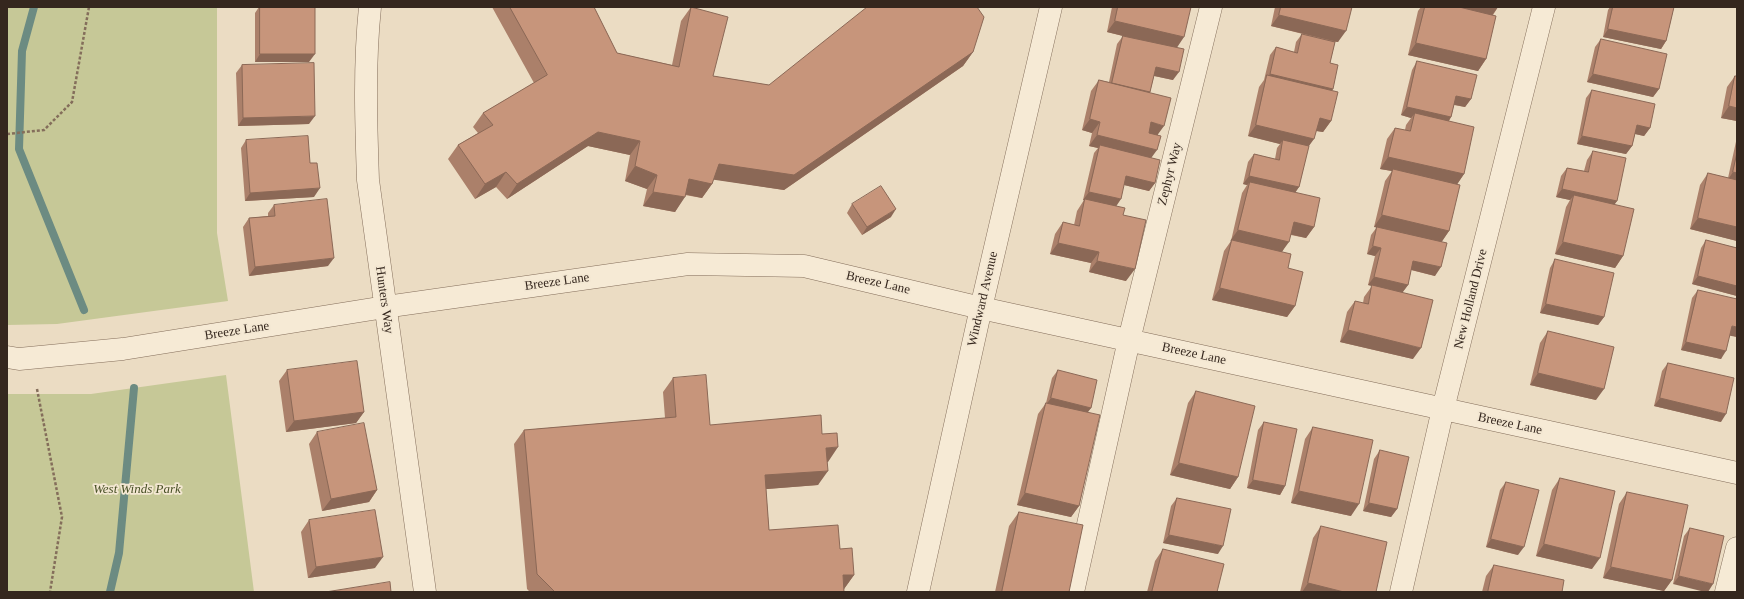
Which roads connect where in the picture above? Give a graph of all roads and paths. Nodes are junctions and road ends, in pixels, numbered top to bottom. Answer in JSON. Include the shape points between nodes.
{"nodes":[{"id":1,"x":90,"y":7,"type":"edge"},
{"id":2,"x":370,"y":7,"type":"edge"},
{"id":3,"x":1052,"y":7,"type":"edge"},
{"id":4,"x":1211,"y":7,"type":"edge"},
{"id":5,"x":1544,"y":7,"type":"edge"},
{"id":6,"x":8,"y":134,"type":"edge"},
{"id":7,"x":385,"y":307,"type":"junction"},
{"id":8,"x":981,"y":308,"type":"junction"},
{"id":9,"x":1129,"y":340,"type":"junction"},
{"id":10,"x":7,"y":357,"type":"edge"},
{"id":11,"x":37,"y":389,"type":"dead end"},
{"id":12,"x":1443,"y":409,"type":"junction"},
{"id":13,"x":1737,"y":473,"type":"edge"},
{"id":14,"x":1737,"y":548,"type":"edge"},
{"id":15,"x":50,"y":592,"type":"edge"},
{"id":16,"x":425,"y":592,"type":"edge"},
{"id":17,"x":918,"y":592,"type":"edge"},
{"id":18,"x":1073,"y":592,"type":"edge"},
{"id":19,"x":1401,"y":592,"type":"edge"},
{"id":20,"x":1726,"y":592,"type":"edge"}],
"edges":[{"from":1,"to":6,"type":"path","via":[[72,102],[44,130]]},
{"from":2,"to":7,"type":"street","name":"Hunters Way","via":[[366,49],[368,180]]},
{"from":3,"to":8,"type":"street","name":"Windward Avenue"},
{"from":4,"to":9,"type":"street","name":"Zephyr Way"},
{"from":5,"to":12,"type":"street","name":"New Holland Drive"},
{"from":7,"to":8,"type":"street","name":"Breeze Lane","via":[[688,264],[804,266]]},
{"from":7,"to":10,"type":"street","name":"Breeze Lane","via":[[123,349],[19,359]]},
{"from":7,"to":16,"type":"street","name":"Hunters Way"},
{"from":8,"to":9,"type":"street","name":"Breeze Lane"},
{"from":8,"to":17,"type":"street","name":"Windward Avenue"},
{"from":9,"to":12,"type":"street","name":"Breeze Lane"},
{"from":9,"to":18,"type":"street","name":"Zephyr Way"},
{"from":11,"to":15,"type":"path","via":[[62,517]]},
{"from":12,"to":13,"type":"street","name":"Breeze Lane"},
{"from":12,"to":19,"type":"street","name":"New Holland Drive"},
{"from":14,"to":20,"type":"street"}]}
